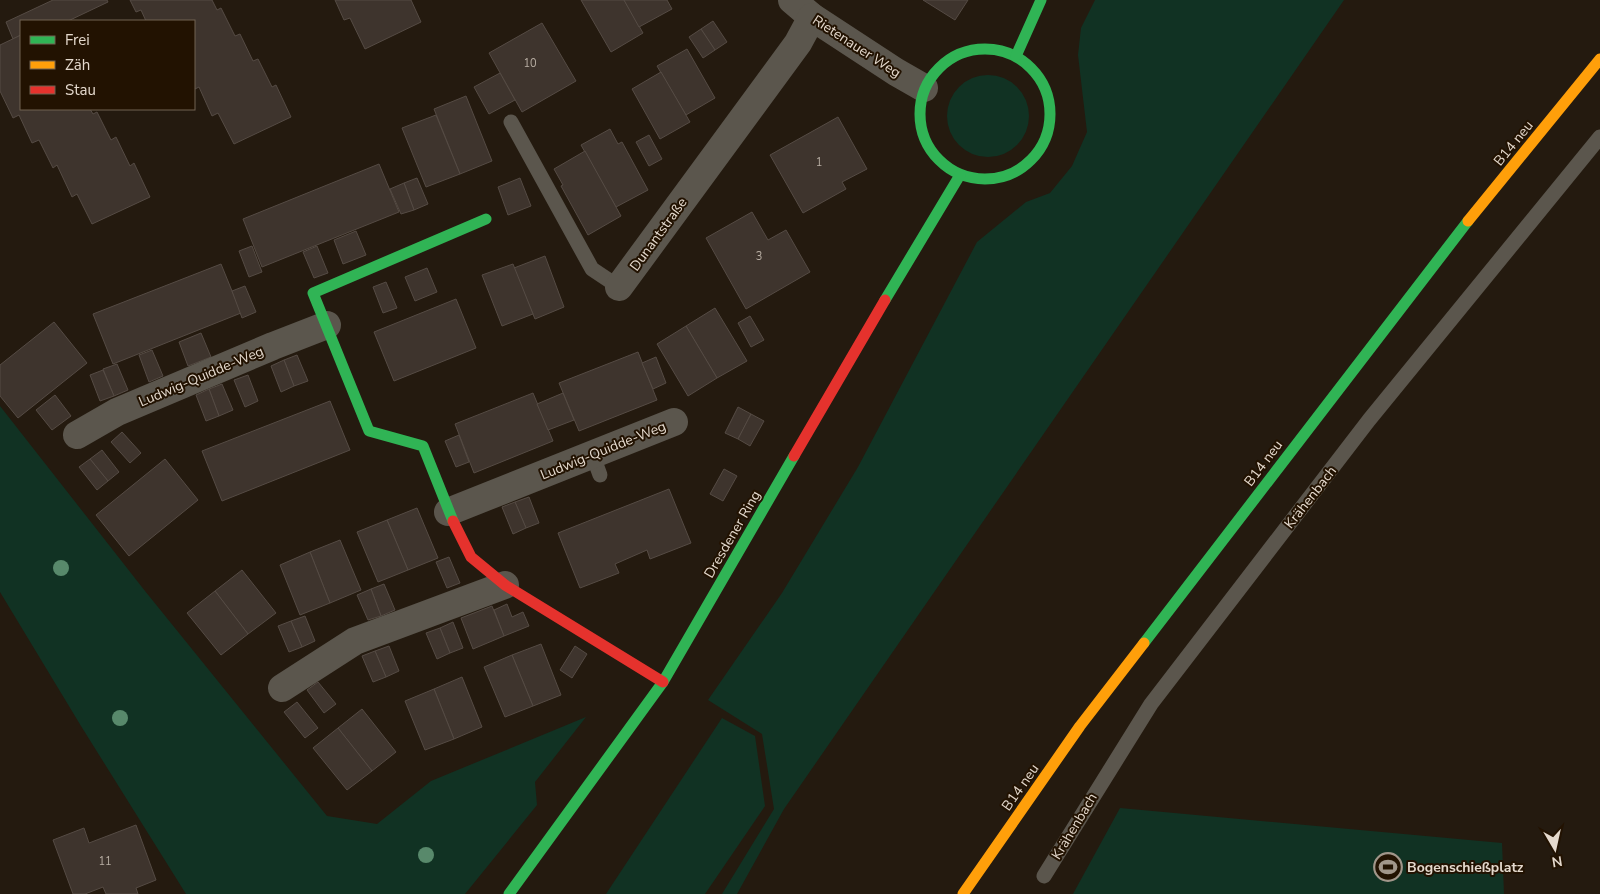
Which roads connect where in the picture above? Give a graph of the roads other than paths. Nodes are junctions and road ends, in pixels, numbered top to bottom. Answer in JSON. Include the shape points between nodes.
{"nodes":[{"id":1,"x":1041,"y":0,"type":"edge"},
{"id":2,"x":802,"y":9,"type":"edge"},
{"id":3,"x":1016,"y":56,"type":"junction"},
{"id":4,"x":1600,"y":59,"type":"edge"},
{"id":5,"x":924,"y":88,"type":"junction"},
{"id":6,"x":511,"y":122,"type":"dead end"},
{"id":7,"x":1600,"y":137,"type":"edge"},
{"id":8,"x":960,"y":175,"type":"junction"},
{"id":9,"x":486,"y":219,"type":"dead end"},
{"id":10,"x":619,"y":287,"type":"joint"},
{"id":11,"x":327,"y":326,"type":"junction"},
{"id":12,"x":674,"y":422,"type":"dead end"},
{"id":13,"x":77,"y":435,"type":"dead end"},
{"id":14,"x":448,"y":512,"type":"junction"},
{"id":15,"x":505,"y":585,"type":"junction"},
{"id":16,"x":663,"y":682,"type":"junction"},
{"id":17,"x":282,"y":688,"type":"dead end"},
{"id":18,"x":1044,"y":876,"type":"dead end"},
{"id":19,"x":510,"y":894,"type":"edge"},
{"id":20,"x":963,"y":894,"type":"edge"}],
"edges":[{"from":1,"to":3,"type":"street"},
{"from":2,"to":5,"type":"street","name":"Rietenauer Weg"},
{"from":2,"to":10,"type":"street","name":"Dunantstraße","via":[[798,43]]},
{"from":3,"to":5,"type":"street","via":[[1000,50],[969,50],[948,59],[933,73]]},
{"from":3,"to":8,"type":"street","via":[[1037,74],[1047,92],[1051,114],[1047,135],[1037,154],[1027,164],[1003,177],[981,180]]},
{"from":4,"to":20,"type":"street","name":"B14 neu","via":[[1443,252],[1080,726]]},
{"from":5,"to":8,"type":"street","via":[[919,110],[924,140],[942,164]]},
{"from":6,"to":10,"type":"lane","name":"Dunantstraße","via":[[592,269]]},
{"from":7,"to":18,"type":"lane","name":"Krähenbach","via":[[1369,420],[1151,704]]},
{"from":8,"to":16,"type":"street","name":"Dresdener Ring"},
{"from":9,"to":11,"type":"street","via":[[313,293]]},
{"from":11,"to":13,"type":"street","name":"Ludwig-Quidde-Weg","via":[[117,412]]},
{"from":11,"to":14,"type":"street","via":[[369,431],[423,446]]},
{"from":12,"to":14,"type":"street","name":"Ludwig-Quidde-Weg","via":[[596,464]]},
{"from":14,"to":15,"type":"street","via":[[471,557]]},
{"from":15,"to":16,"type":"street"},
{"from":15,"to":17,"type":"street","via":[[355,641]]},
{"from":16,"to":19,"type":"street","name":"Dresdener Ring"}]}
